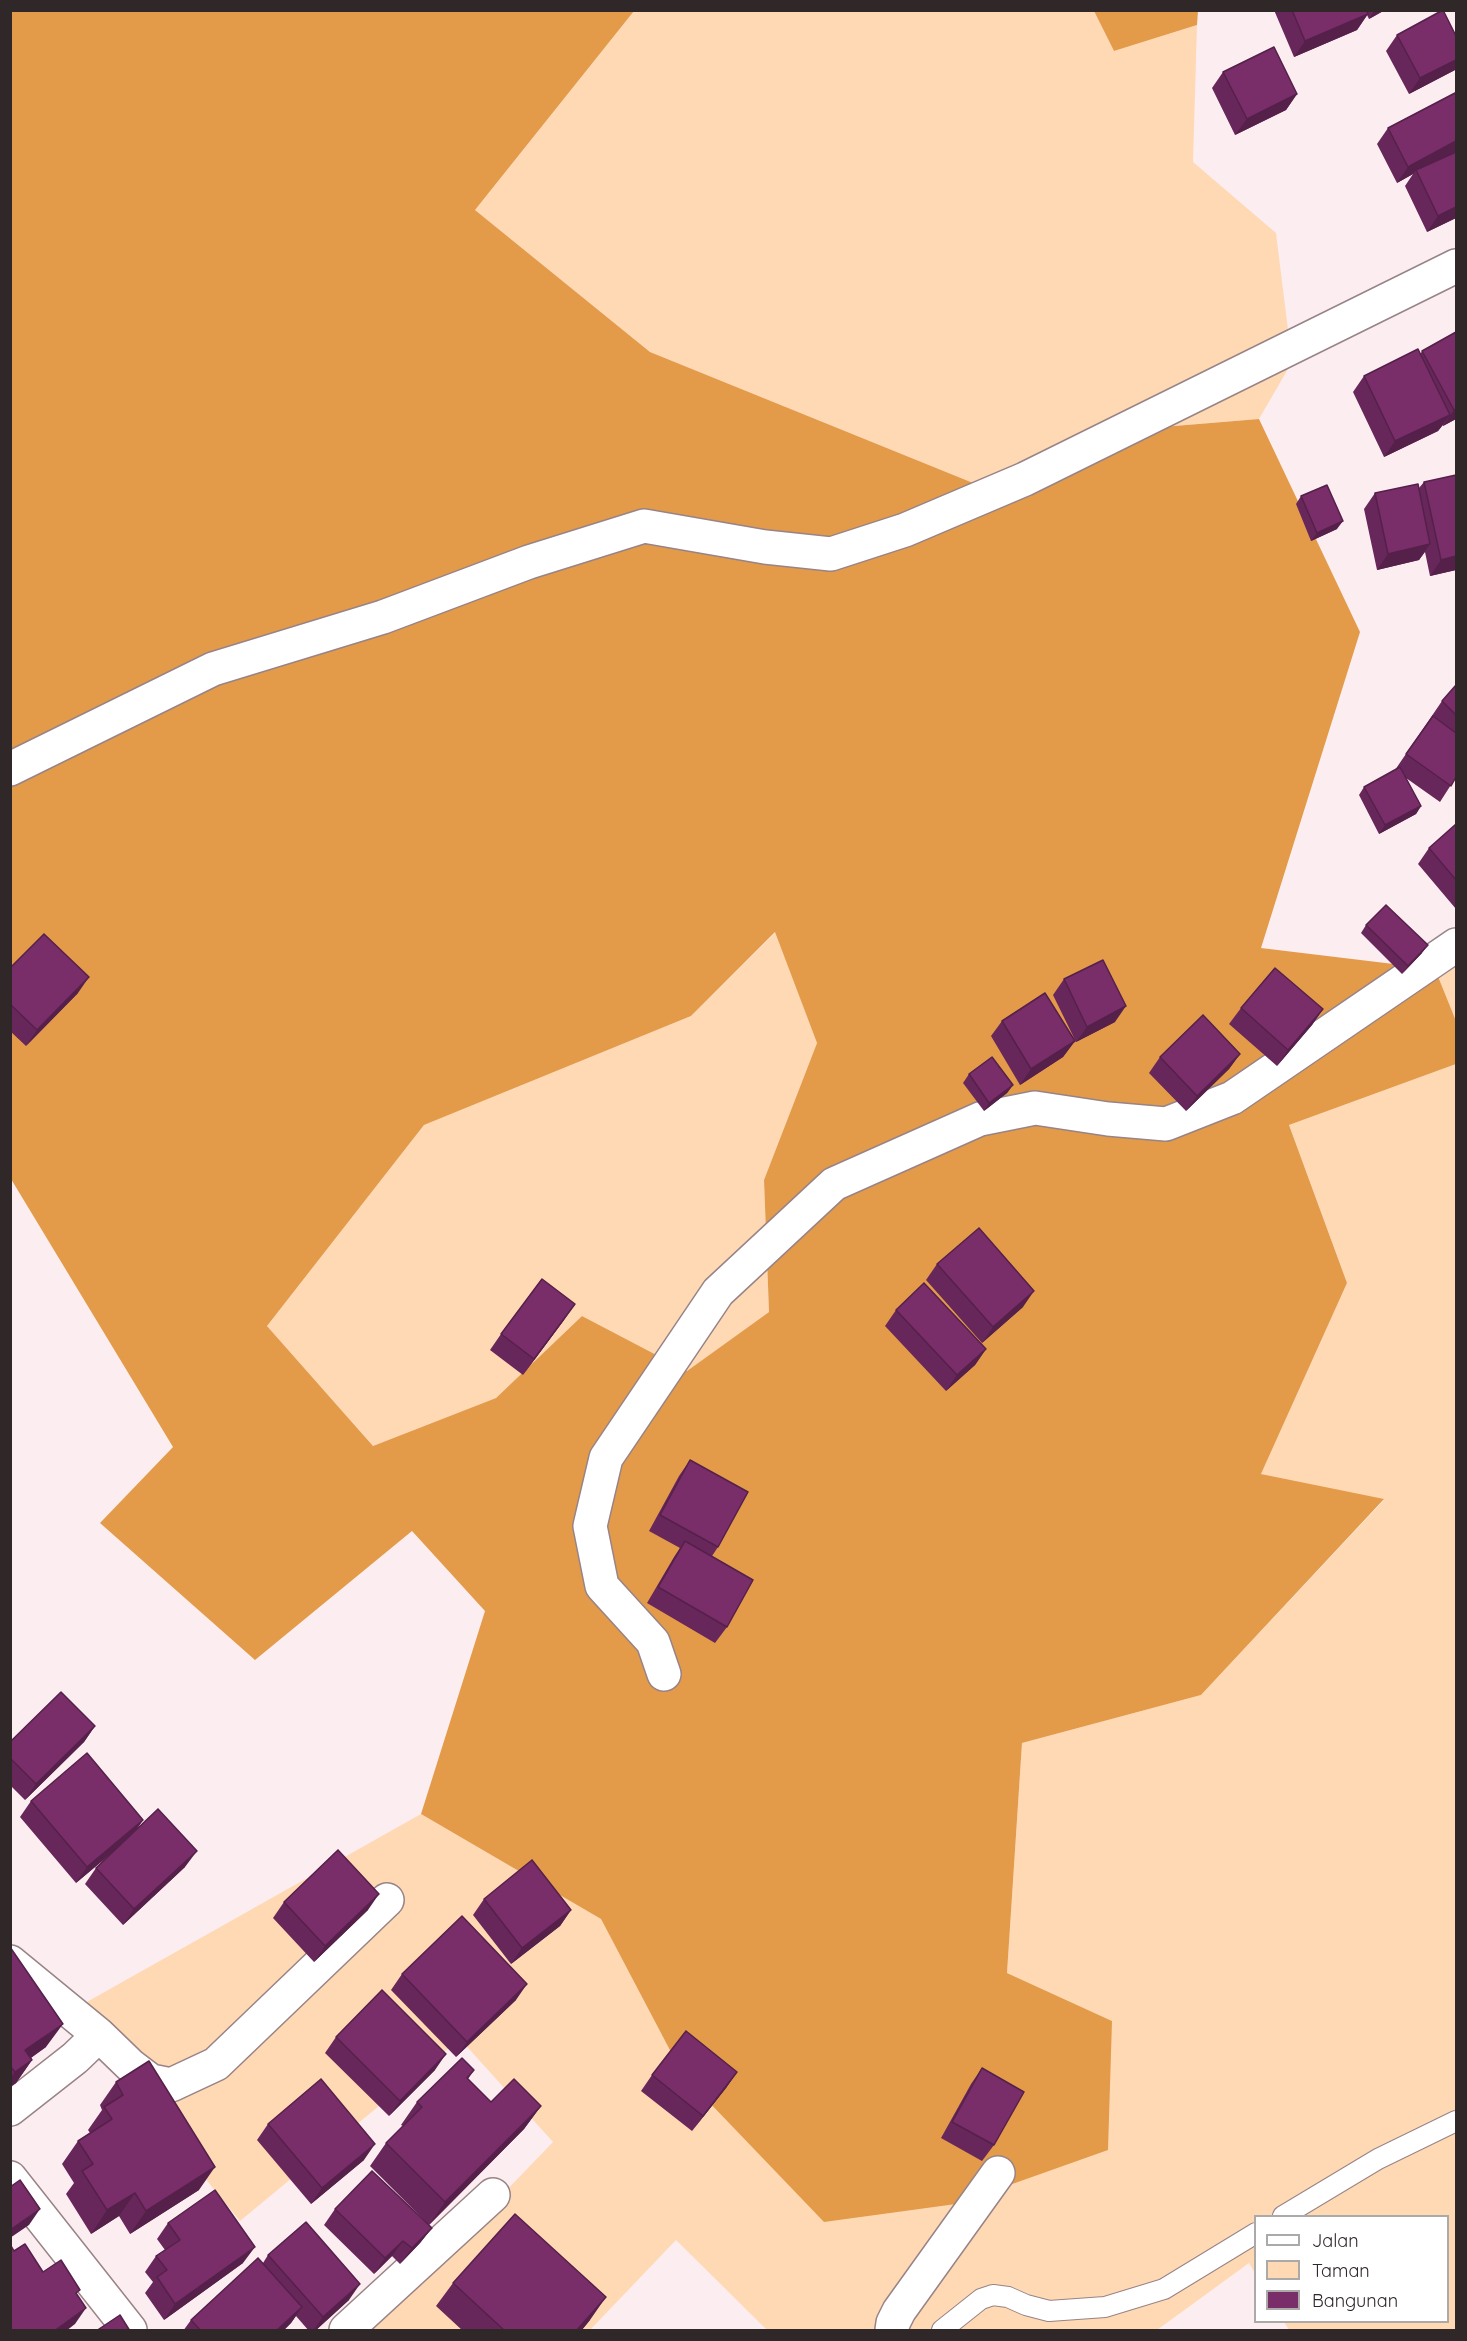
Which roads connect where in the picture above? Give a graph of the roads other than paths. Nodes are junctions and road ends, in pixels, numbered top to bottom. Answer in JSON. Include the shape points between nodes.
{"nodes":[{"id":1,"x":1456,"y":266,"type":"edge"},
{"id":2,"x":10,"y":769,"type":"edge"},
{"id":3,"x":1456,"y":945,"type":"edge"},
{"id":4,"x":664,"y":1674,"type":"dead end"},
{"id":5,"x":387,"y":1900,"type":"dead end"},
{"id":6,"x":10,"y":1962,"type":"edge"},
{"id":7,"x":99,"y":2034,"type":"junction"},
{"id":8,"x":10,"y":2109,"type":"edge"},
{"id":9,"x":1456,"y":2121,"type":"edge"},
{"id":10,"x":998,"y":2172,"type":"dead end"},
{"id":11,"x":10,"y":2178,"type":"edge"},
{"id":12,"x":493,"y":2195,"type":"dead end"},
{"id":13,"x":1286,"y":2215,"type":"edge"},
{"id":14,"x":1254,"y":2234,"type":"edge"},
{"id":15,"x":130,"y":2331,"type":"edge"},
{"id":16,"x":346,"y":2331,"type":"edge"},
{"id":17,"x":892,"y":2331,"type":"edge"},
{"id":18,"x":942,"y":2331,"type":"edge"}],
"edges":[{"from":1,"to":2,"type":"street","via":[[1036,473],[906,530],[831,554],[644,526],[529,562],[383,617],[213,669]]},
{"from":3,"to":4,"type":"street","via":[[1232,1098],[1166,1124],[1035,1108],[980,1119],[834,1184],[718,1292],[606,1458],[590,1526],[602,1586],[653,1642]]},
{"from":5,"to":7,"type":"street","via":[[216,2064],[171,2085],[151,2081]]},
{"from":6,"to":7,"type":"street"},
{"from":7,"to":8,"type":"street"},
{"from":9,"to":13,"type":"lane","via":[[1378,2159]]},
{"from":10,"to":17,"type":"street","via":[[899,2311]]},
{"from":11,"to":15,"type":"street"},
{"from":12,"to":16,"type":"street"},
{"from":14,"to":18,"type":"lane","via":[[1164,2289],[1105,2307],[1049,2311],[993,2295],[981,2299]]}]}
